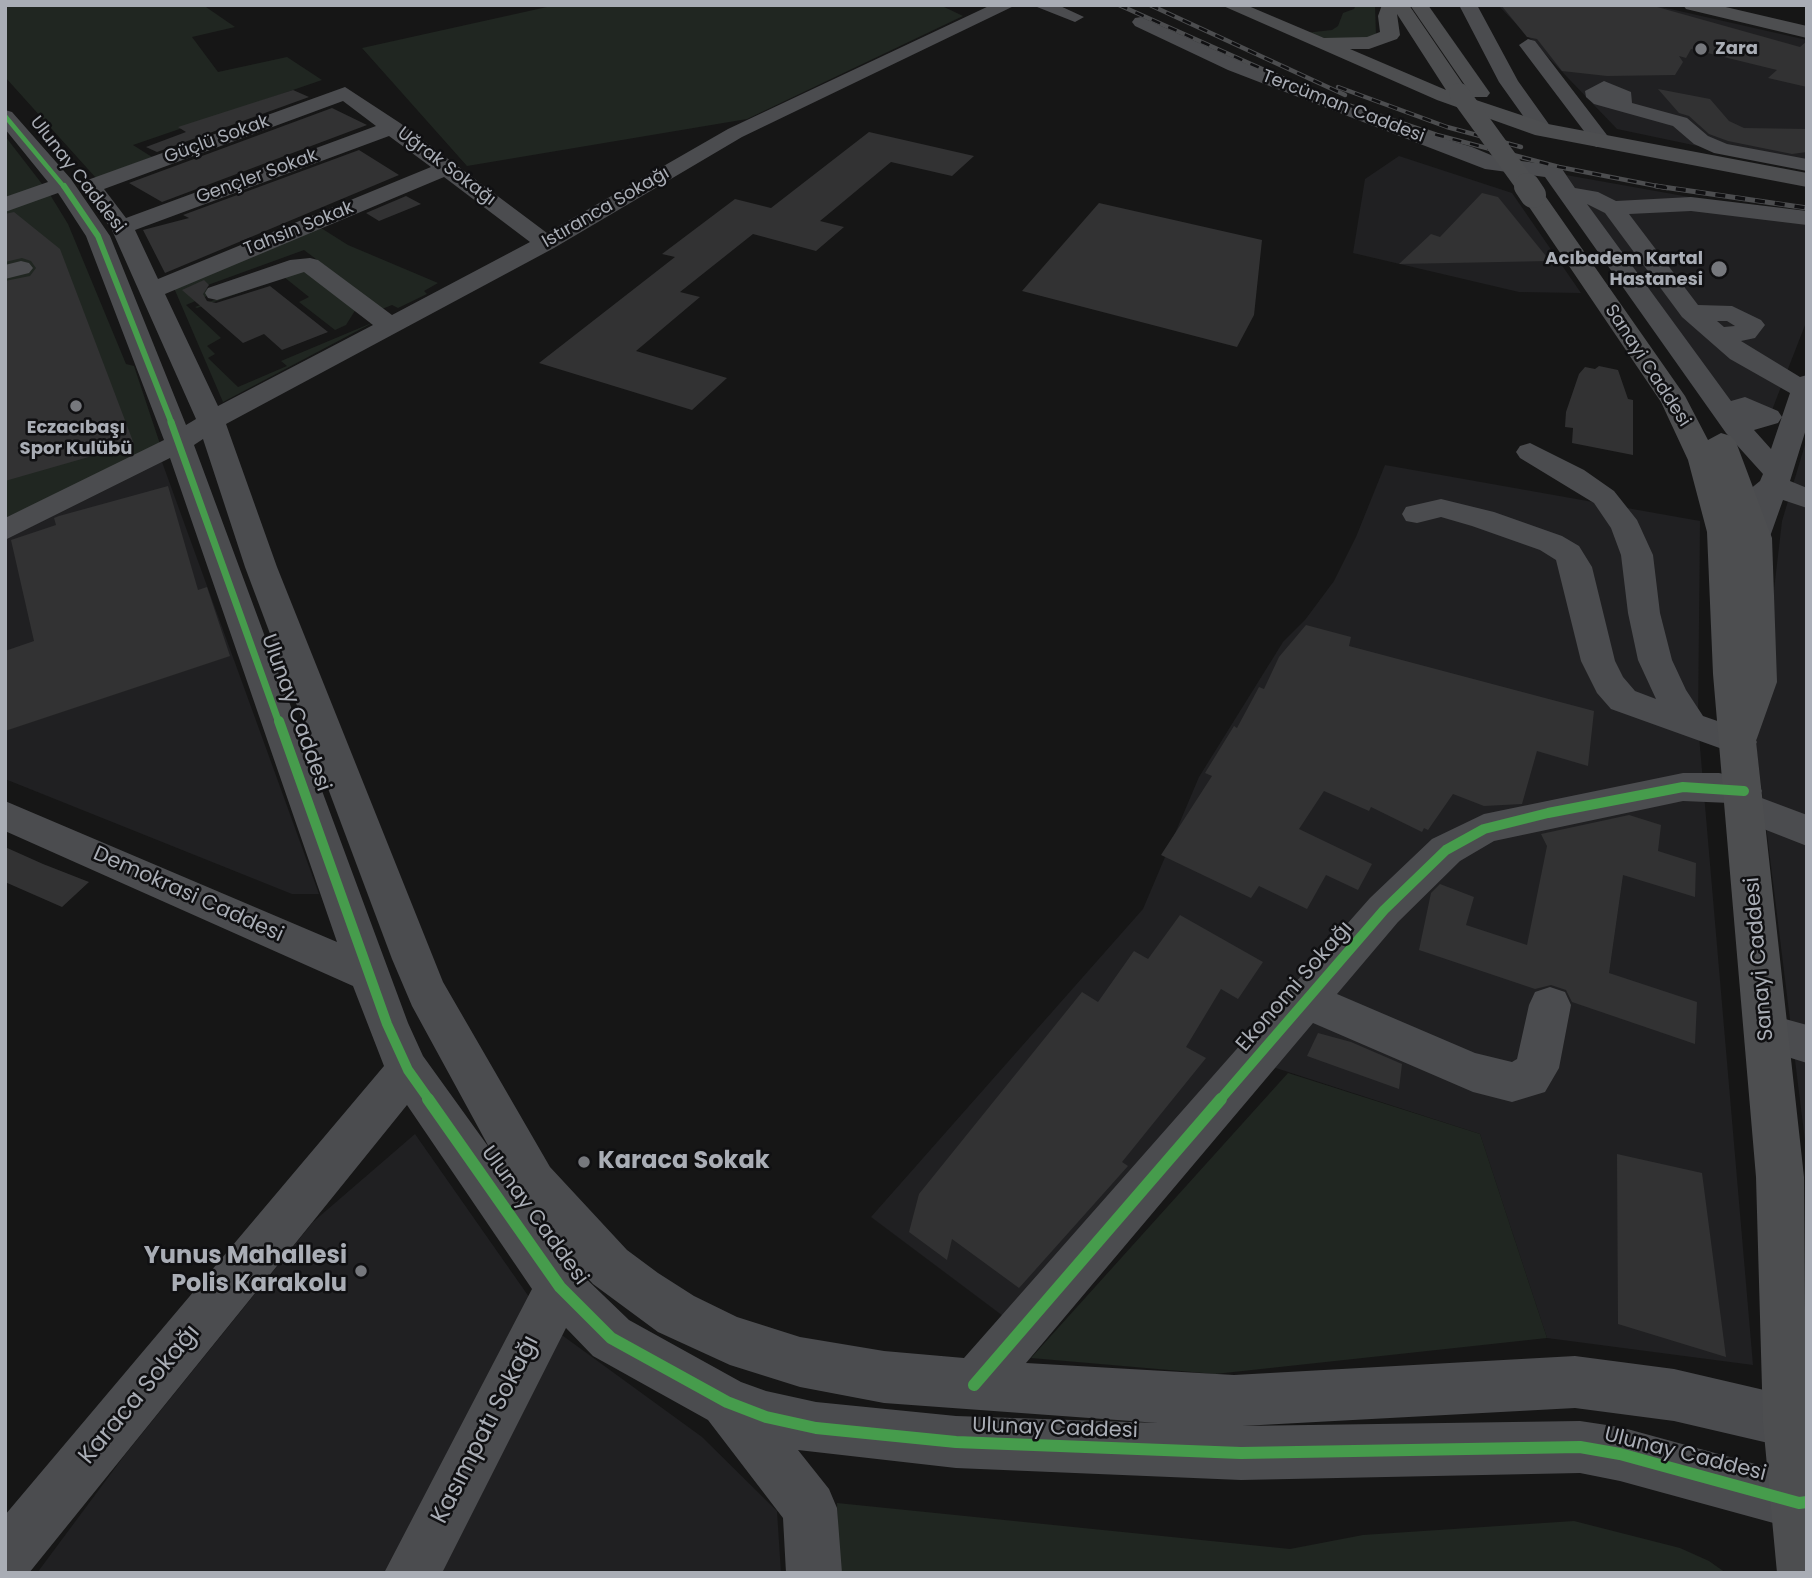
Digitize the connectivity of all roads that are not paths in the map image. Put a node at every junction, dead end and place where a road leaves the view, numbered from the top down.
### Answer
1 (1007, 5) edge
2 (1041, 5) edge
3 (1230, 5) edge
4 (1391, 5) edge
5 (1400, 5) edge
6 (1419, 5) edge
7 (1468, 5) edge
8 (1692, 5) edge
9 (1720, 5) edge
10 (1076, 17) dead end
11 (1451, 18) dead end
12 (1141, 22) dead end
13 (1807, 24) edge
14 (1807, 32) edge
15 (1314, 41) junction
16 (1528, 45) dead end
17 (5, 87) edge
18 (345, 93) joint
19 (1470, 93) junction
20 (1622, 104) dead end
21 (5, 116) edge
22 (393, 127) junction
23 (1665, 129) dead end
24 (1543, 130) junction
25 (1603, 143) junction
26 (1721, 149) junction
27 (1643, 150) junction
28 (1700, 160) junction
29 (1807, 165) edge
30 (448, 167) junction
31 (1807, 180) edge
32 (76, 186) junction
33 (1552, 188) junction
34 (5, 205) edge
35 (1614, 208) junction
36 (1807, 218) edge
37 (122, 227) junction
38 (546, 243) junction
39 (150, 290) junction
40 (217, 293) dead end
41 (1691, 312) junction
42 (390, 326) junction
43 (1717, 335) junction
44 (1805, 386) edge
45 (211, 421) junction
46 (179, 443) junction
47 (1531, 452) dead end
48 (1776, 480) junction
49 (1807, 499) edge
50 (1715, 502) junction
51 (1746, 505) junction
52 (1417, 514) dead end
53 (5, 530) edge
54 (1756, 538) junction
55 (1689, 721) junction
56 (1739, 742) junction
57 (1745, 799) junction
58 (5, 816) edge
59 (1807, 831) edge
60 (391, 967) junction
61 (1307, 1000) junction
62 (1549, 1005) dead end
63 (1767, 1033) junction
64 (1807, 1044) edge
65 (408, 1070) junction
66 (1780, 1177) junction
67 (560, 1287) junction
68 (1807, 1310) edge
69 (974, 1385) junction
70 (727, 1402) junction
71 (1798, 1424) edge
72 (1803, 1502) edge
73 (5, 1558) edge
74 (412, 1573) edge
75 (814, 1573) edge
76 (1806, 1573) edge

1 - 38 street, Istıranca Sokağı
2 - 10 street
3 - 15 main road
4 - 15 main road
5 - 19 main road, Sanayi Caddesi
6 - 19 main road
7 - 24 street
8 - 14 main road
9 - 13 main road
11 - 19 main road
12 - 33 street, Tercüman Caddesi
15 - 24 main road
16 - 25 street
17 - 32 street, Ulunay Caddesi
18 - 22 street, Uğrak Sokağı
18 - 32 street, Güçlü Sokak
19 - 33 main road, Sanayi Caddesi, bridge
20 - 26 street
21 - 32 street, Ulunay Caddesi
22 - 30 street, Uğrak Sokağı
22 - 37 street, Gençler Sokak
23 - 27 street
24 - 25 main road
25 - 27 main road
26 - 28 street
26 - 29 street
27 - 28 main road
28 - 31 main road
30 - 38 street, Uğrak Sokağı
30 - 39 street, Tahsin Sokak
32 - 34 street, Güçlü Sokak
32 - 37 street, Ulunay Caddesi
32 - 46 street, Ulunay Caddesi
33 - 35 street, Tercüman Caddesi
33 - 48 street
33 - 50 main road, Sanayi Caddesi
33 - 51 main road, Sanayi Caddesi
35 - 36 street
35 - 41 street
37 - 39 street, Ulunay Caddesi
38 - 42 street, Istıranca Sokağı
39 - 45 street, Ulunay Caddesi
40 - 42 street
41 - 43 street
41 - 43 street
42 - 45 street, Istıranca Sokağı
43 - 44 street
44 - 48 street
45 - 46 street
45 - 60 street, Ulunay Caddesi
46 - 53 street
46 - 60 street, Ulunay Caddesi
47 - 55 street
48 - 49 street
48 - 51 street
48 - 54 street
50 - 51 street
50 - 56 main road, Sanayi Caddesi
51 - 54 main road, Sanayi Caddesi
52 - 55 street
54 - 56 main road, Sanayi Caddesi
55 - 56 street
56 - 57 main road, Sanayi Caddesi
57 - 59 street, Ekonomi Sokağı
57 - 61 street, Ekonomi Sokağı
57 - 63 main road, Sanayi Caddesi
58 - 60 street, Demokrasi Caddesi
60 - 65 street, Ulunay Caddesi
60 - 69 street, Ulunay Caddesi
61 - 62 street
61 - 69 street, Ekonomi Sokağı
63 - 64 street
63 - 66 main road, Sanayi Caddesi
65 - 67 street, Ulunay Caddesi
65 - 73 street, Karaca Sokağı
66 - 68 main road, Sanayi Caddesi
66 - 71 main road, Sanayi Caddesi
67 - 70 street, Ulunay Caddesi
67 - 74 street, Kasımpatı Sokağı
69 - 71 street, Ulunay Caddesi
70 - 72 street, Ulunay Caddesi
70 - 75 street
71 - 72 main road, Ulunay Caddesi
72 - 76 main road

